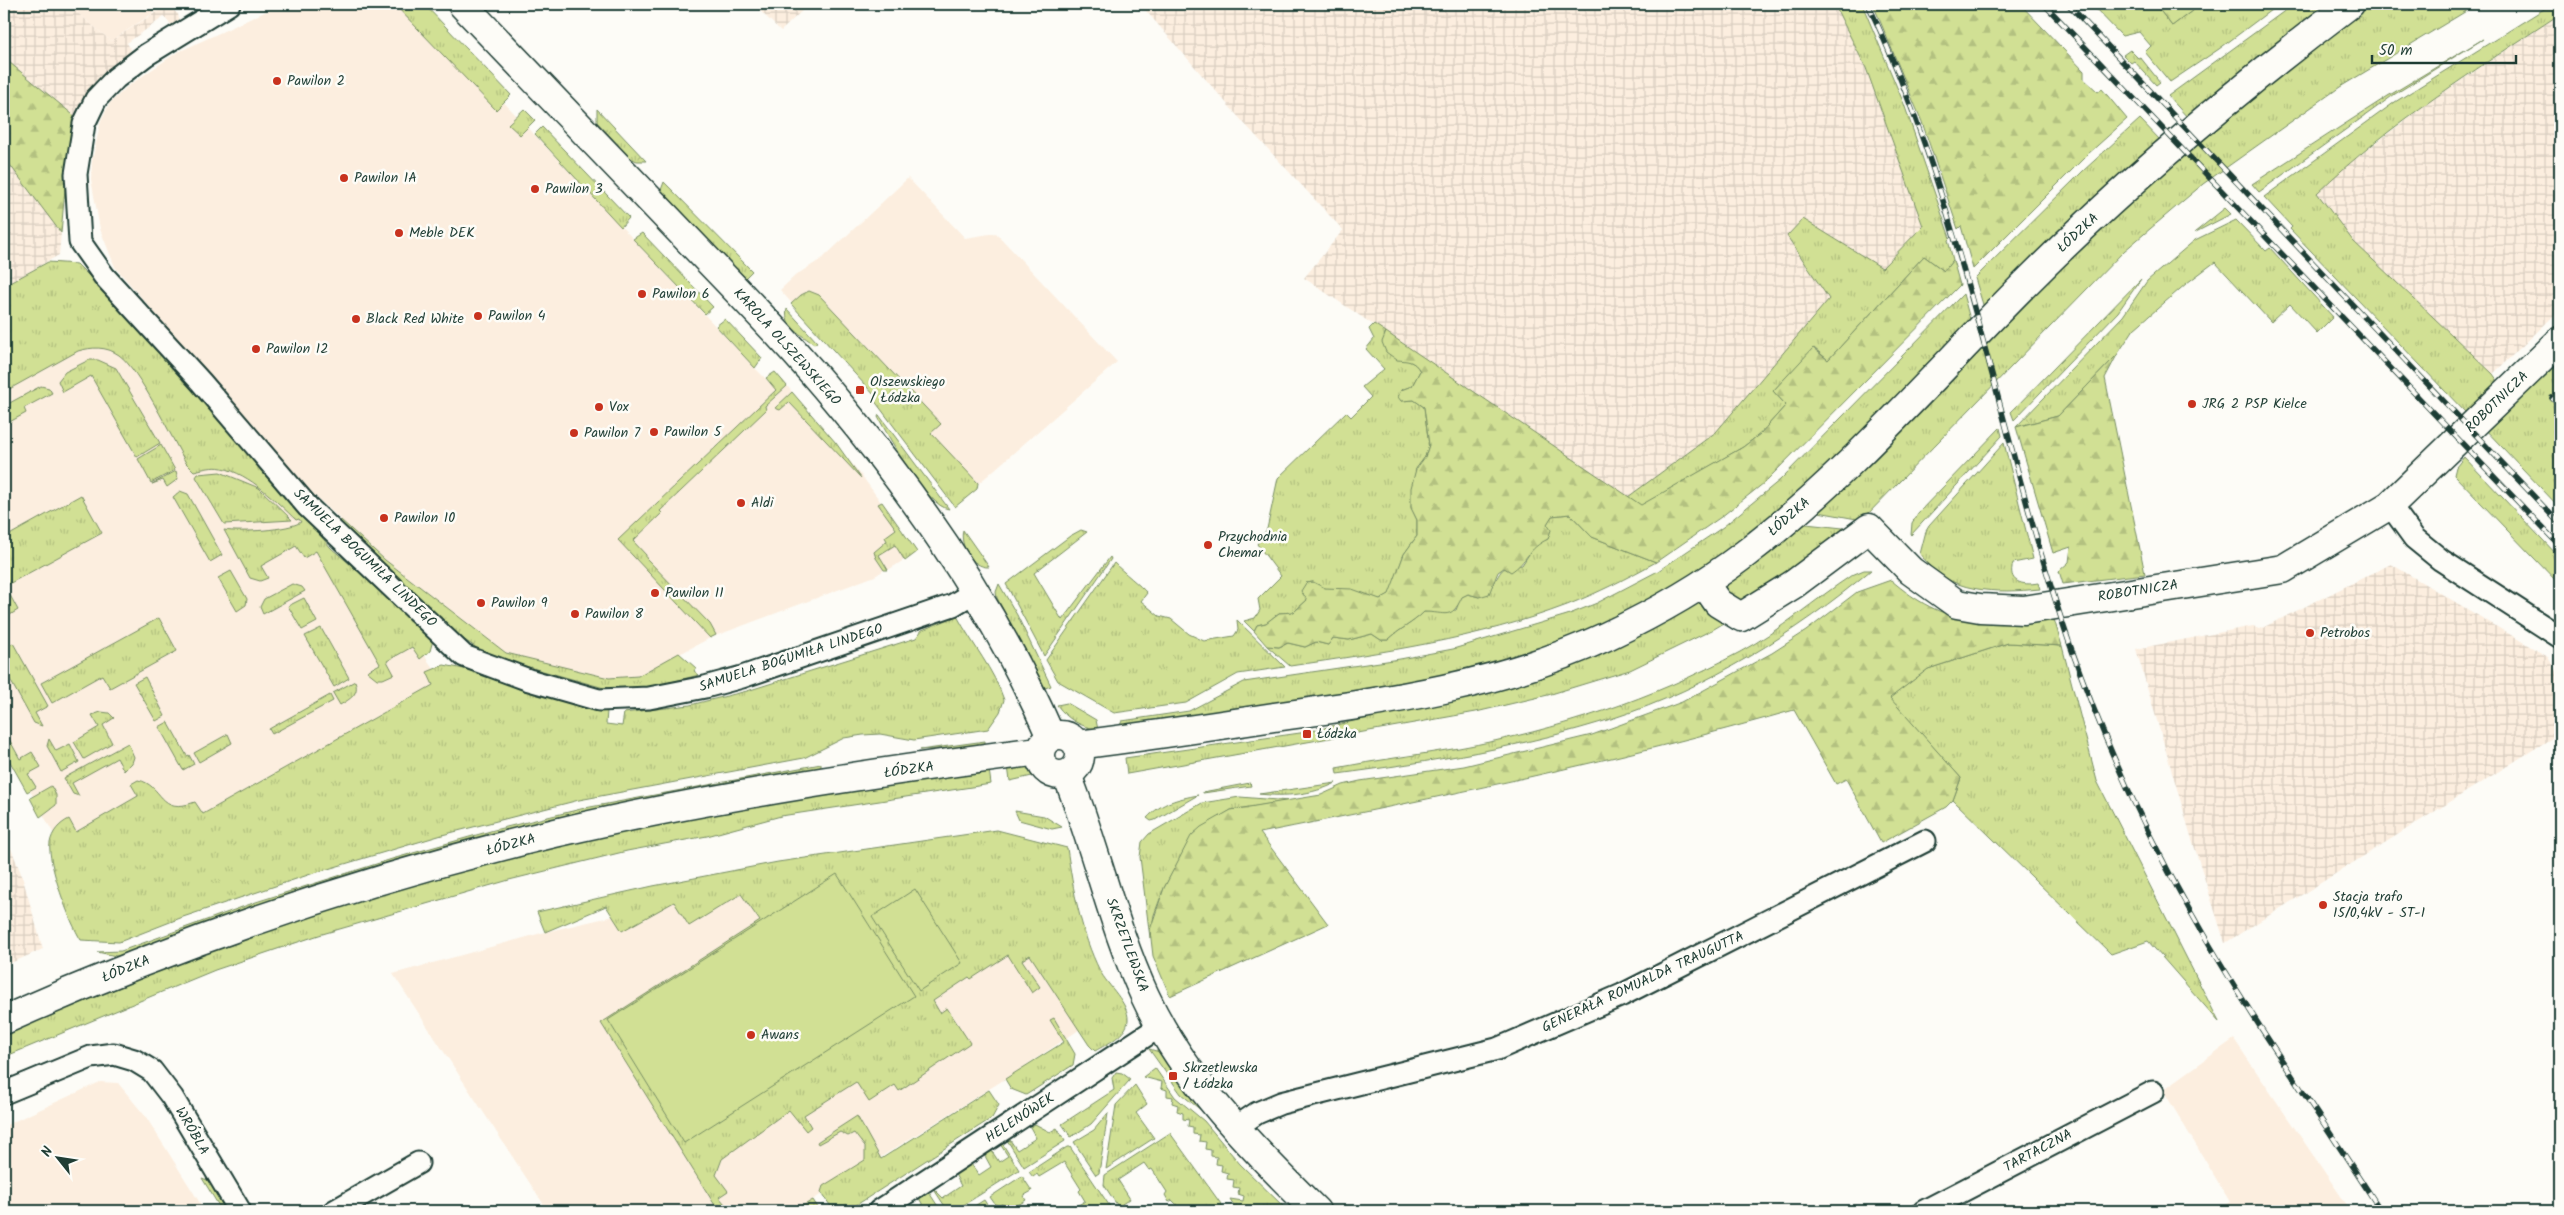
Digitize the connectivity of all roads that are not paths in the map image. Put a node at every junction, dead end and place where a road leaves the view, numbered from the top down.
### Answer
1 (229, 4) edge
2 (462, 4) edge
3 (2350, 4) edge
4 (2560, 340) edge
5 (2390, 505) junction
6 (1704, 583) junction
7 (976, 591) junction
8 (2560, 637) edge
9 (1045, 744) junction
10 (1077, 745) junction
11 (1067, 775) junction
12 (1926, 841) dead end
13 (4, 1020) edge
14 (1162, 1026) junction
15 (2153, 1092) dead end
16 (4, 1093) edge
17 (1235, 1128) junction
18 (418, 1163) dead end
19 (240, 1211) edge
20 (334, 1211) edge
21 (879, 1211) edge
22 (1316, 1211) edge
23 (1924, 1211) edge

1 - 7 street, SAMUELA BOGUMIŁA LINDEGO
2 - 7 main road, KAROLA OLSZEWSKIEGO
3 - 6 main road, ŁÓDZKA
4 - 5 main road, ROBOTNICZA
5 - 6 main road, ROBOTNICZA
5 - 8 street
6 - 10 main road, ŁÓDZKA
7 - 9 main road, KAROLA OLSZEWSKIEGO
9 - 10 main road
9 - 11 main road
9 - 13 main road, ŁÓDZKA
10 - 11 main road
11 - 14 main road, SKRZETLEWSKA
12 - 17 street, GENERAŁA ROMUALDA TRAUGUTTA
14 - 17 main road, SKRZETLEWSKA
14 - 21 street, HELENÓWEK
15 - 23 street, TARTACZNA
16 - 19 street, WRÓBLA
17 - 22 main road, SKRZETLEWSKA
18 - 20 street

